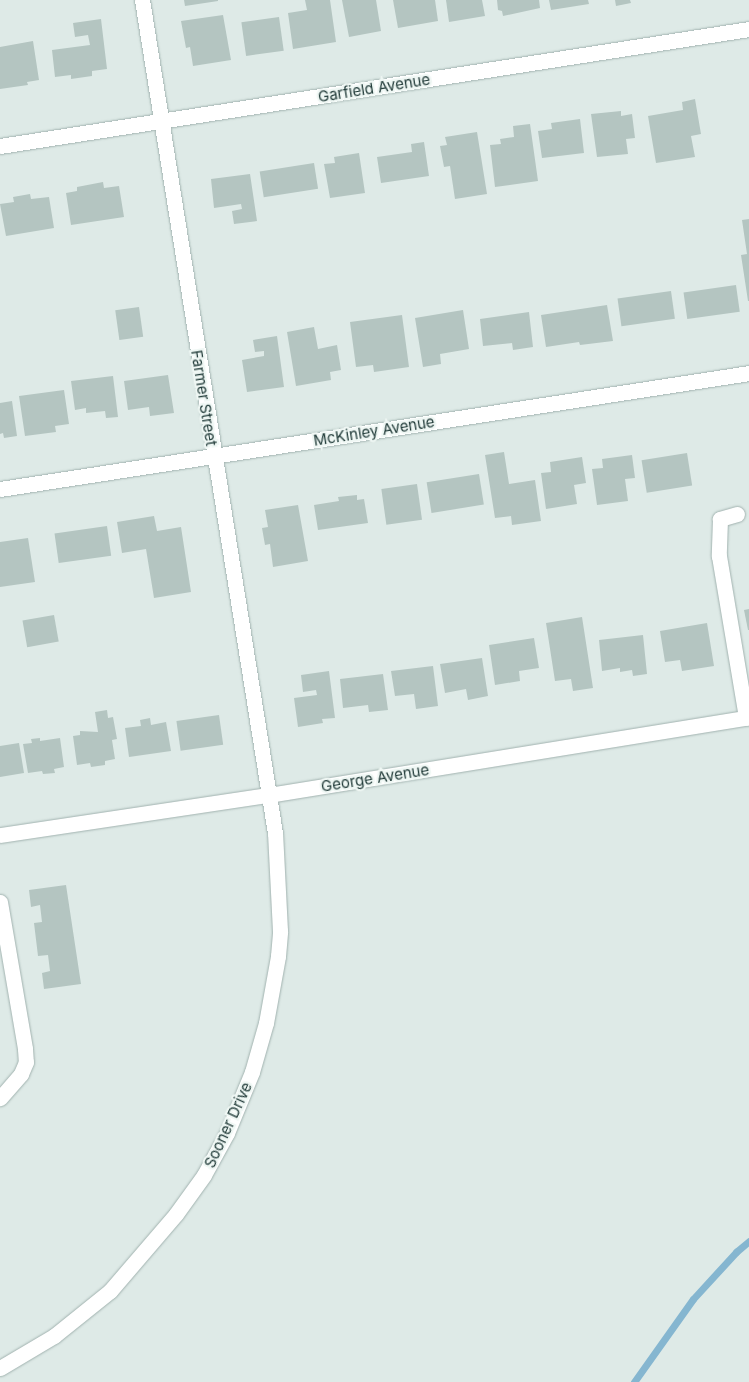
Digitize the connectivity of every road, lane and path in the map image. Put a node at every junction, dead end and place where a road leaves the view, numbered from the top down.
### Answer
1 (142, 0) edge
2 (749, 29) edge
3 (162, 121) junction
4 (0, 146) edge
5 (749, 372) edge
6 (213, 456) junction
7 (0, 489) edge
8 (737, 514) dead end
9 (748, 717) edge
10 (269, 795) junction
11 (0, 835) edge
12 (0, 902) edge
13 (0, 1098) edge
14 (0, 1368) edge

1 - 3 street, Farmer Street
2 - 3 street, Garfield Avenue
3 - 4 street, Garfield Avenue
3 - 6 street, Farmer Street
5 - 6 street, McKinley Avenue
6 - 7 street, McKinley Avenue
6 - 10 street, Farmer Street
8 - 9 street
9 - 10 street, George Avenue
10 - 11 street, George Avenue
10 - 14 street, Sooner Drive
12 - 13 street

